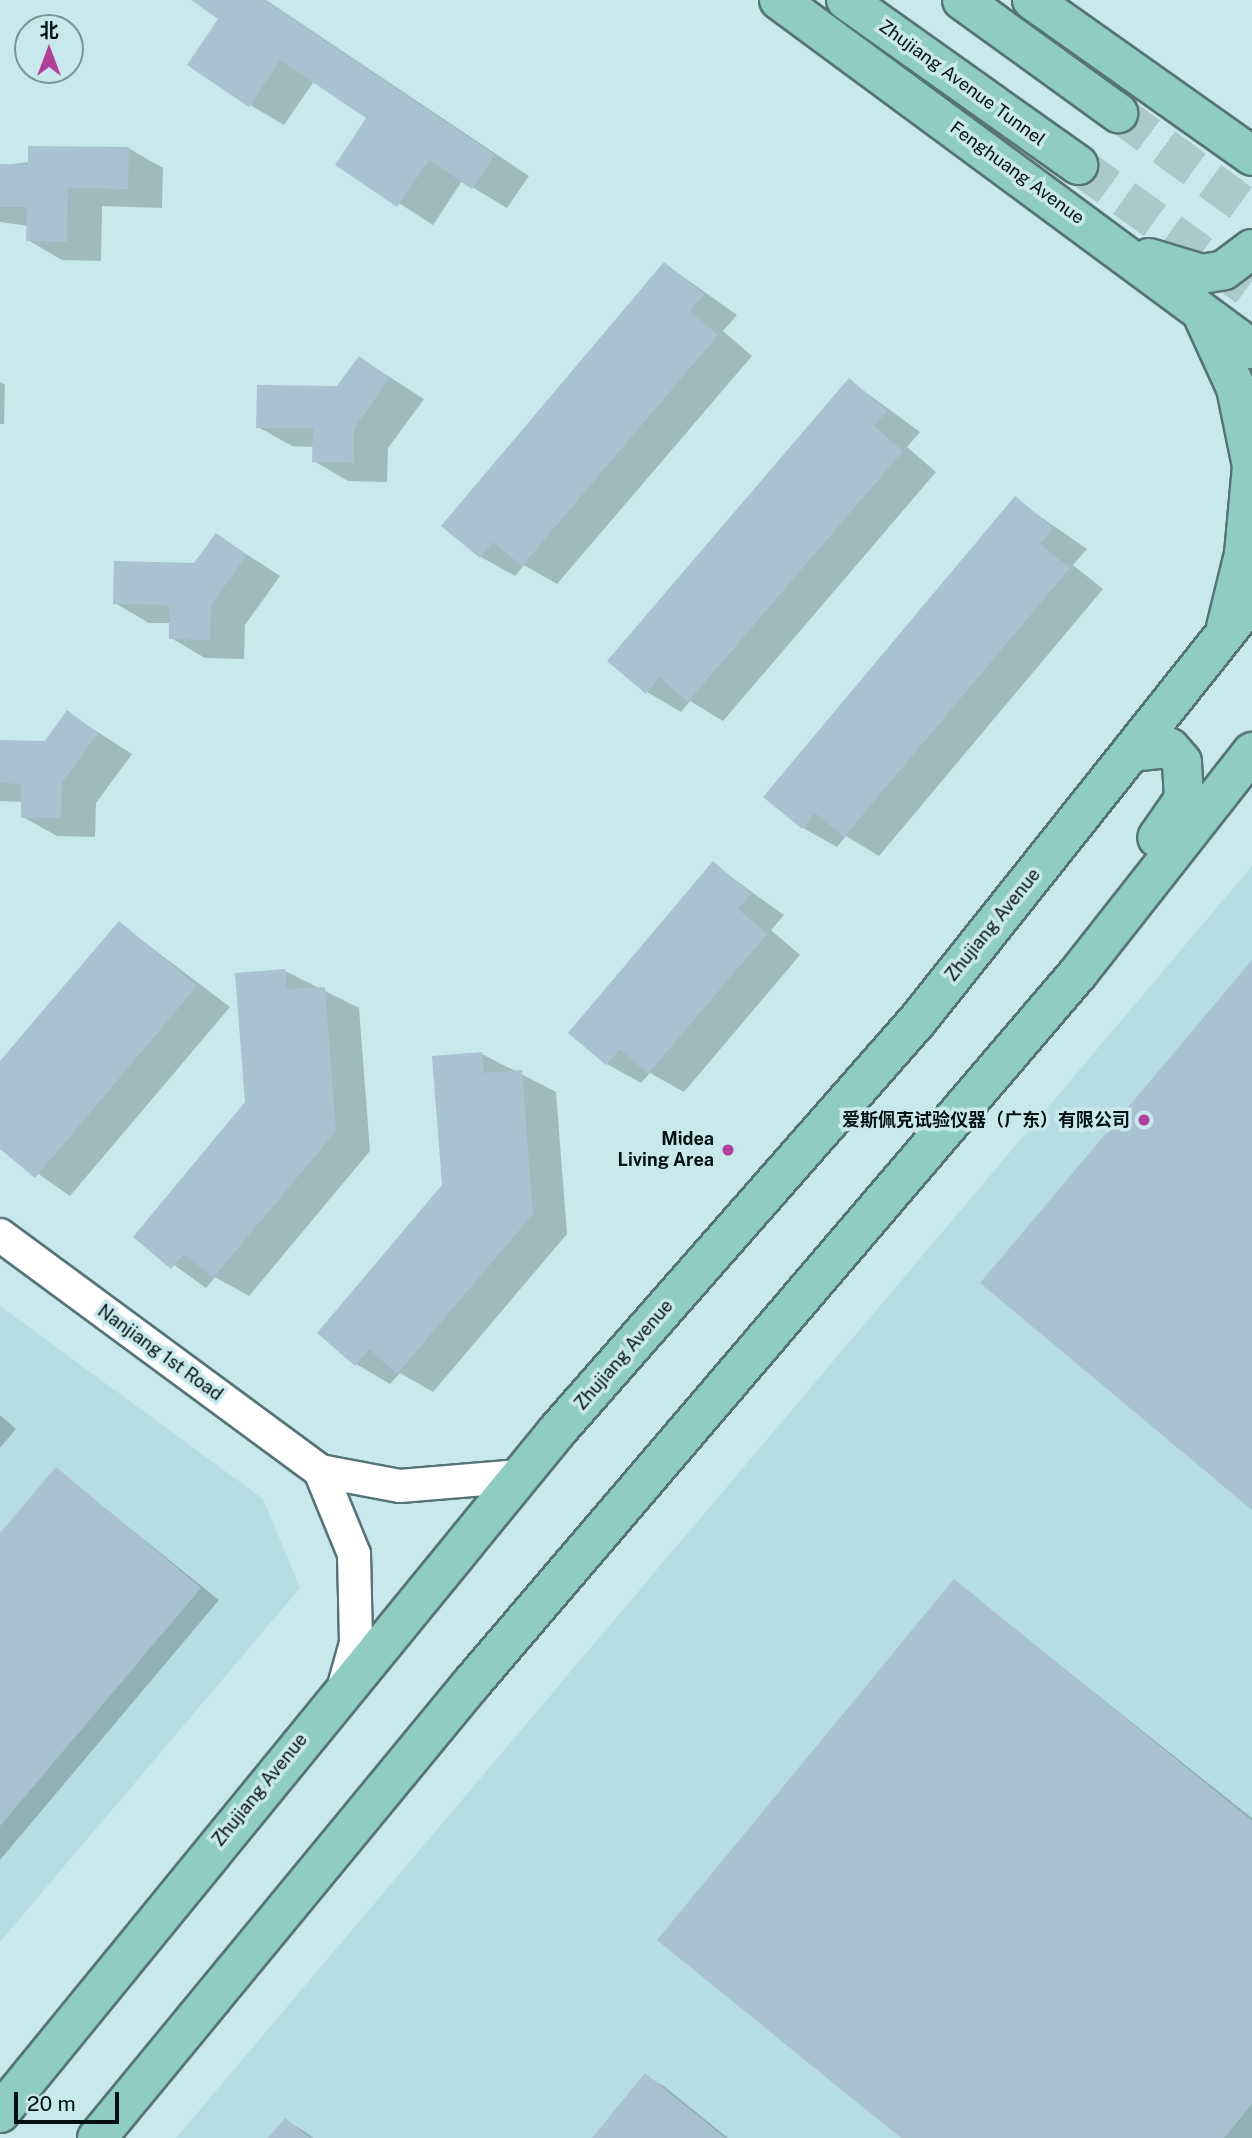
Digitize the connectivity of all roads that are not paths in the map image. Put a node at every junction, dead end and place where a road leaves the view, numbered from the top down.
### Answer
1 (779, 0) edge
2 (846, 0) edge
3 (962, 0) edge
4 (1032, 0) edge
5 (1118, 113) tunnel mouth
6 (1203, 121) junction
7 (1252, 156) edge
8 (1077, 165) tunnel mouth
9 (1252, 171) edge
10 (1118, 246) junction
11 (1252, 249) edge
12 (1252, 349) edge
13 (1252, 600) edge
14 (1224, 636) junction
15 (1130, 752) junction
16 (1252, 752) edge
17 (1101, 944) junction
18 (0, 1235) edge
19 (320, 1471) junction
20 (520, 1476) junction
21 (344, 1686) junction
22 (0, 2113) edge
23 (97, 2138) edge

1 - 10 main road, Fenghuang Avenue
2 - 8 main road, Zhujiang Avenue Tunnel
3 - 5 main road
4 - 6 main road
6 - 7 main road
6 - 9 main road
10 - 11 main road
10 - 12 main road, Fenghuang Avenue
10 - 14 main road
13 - 14 main road, Zhujiang Avenue
14 - 15 main road, Zhujiang Avenue
15 - 17 main road
15 - 20 main road, Zhujiang Avenue
16 - 17 main road
17 - 23 main road
18 - 19 street, Nanjiang 1st Road
19 - 20 street
19 - 21 street
20 - 21 main road, Zhujiang Avenue
21 - 22 main road, Zhujiang Avenue

